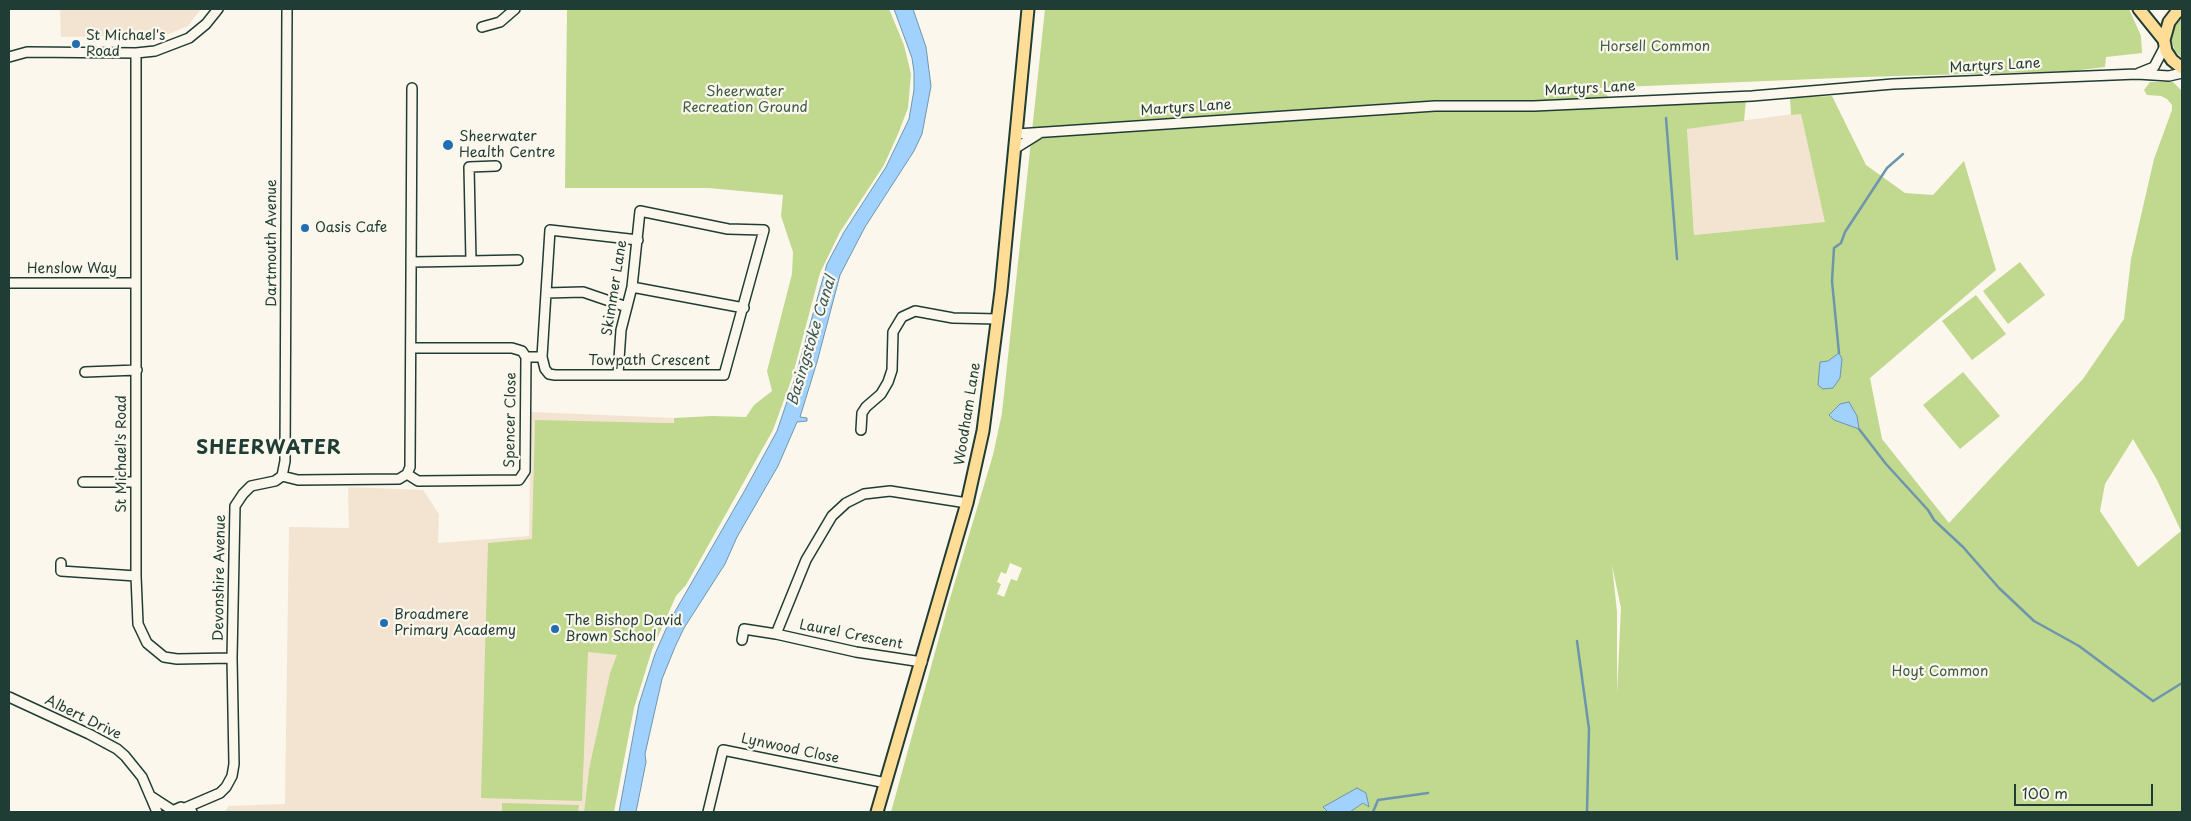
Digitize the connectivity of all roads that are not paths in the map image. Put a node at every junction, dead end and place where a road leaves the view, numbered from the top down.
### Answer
1 (218, 9) edge
2 (287, 9) edge
3 (515, 9) edge
4 (1028, 9) edge
5 (2139, 9) edge
6 (2165, 9) edge
7 (2179, 11) edge
8 (482, 27) dead end
9 (2165, 43) junction
10 (136, 53) junction
11 (9, 57) edge
12 (2182, 68) edge
13 (2182, 73) edge
14 (2137, 74) junction
15 (412, 88) dead end
16 (1045, 131) junction
17 (1018, 134) junction
18 (1016, 148) junction
19 (496, 166) dead end
20 (764, 230) joint
21 (638, 240) junction
22 (518, 260) dead end
23 (471, 261) junction
24 (411, 262) junction
25 (9, 283) edge
26 (135, 284) junction
27 (632, 287) junction
28 (546, 293) junction
29 (627, 307) junction
30 (744, 308) junction
31 (998, 319) junction
32 (412, 348) junction
33 (526, 357) junction
34 (542, 357) junction
35 (136, 370) junction
36 (85, 372) dead end
37 (618, 374) junction
38 (861, 430) dead end
39 (407, 474) junction
40 (282, 476) junction
41 (83, 482) dead end
42 (136, 482) junction
43 (967, 503) junction
44 (61, 563) dead end
45 (136, 576) junction
46 (776, 634) junction
47 (742, 640) dead end
48 (232, 658) junction
49 (922, 662) junction
50 (9, 698) edge
51 (886, 783) junction
52 (152, 797) junction
53 (209, 799) junction
54 (188, 810) edge
55 (171, 811) edge
56 (157, 812) edge
57 (197, 812) edge
58 (708, 812) edge
59 (877, 812) edge

1 - 10 street
2 - 40 street, Dartmouth Avenue
3 - 8 street
4 - 17 main road, Woodham Lane
5 - 9 main road
6 - 7 main road
7 - 9 main road
9 - 12 main road
9 - 14 street
10 - 11 street
10 - 26 street, St Michael's Road
13 - 14 street, Martyrs Lane
14 - 16 street, Martyrs Lane
15 - 24 street
16 - 17 street, Martyrs Lane
16 - 18 street, Martyrs Lane
17 - 18 main road, Woodham Lane
18 - 31 main road, Woodham Lane
19 - 23 street
20 - 21 street, Skimmer Lane
20 - 30 street, Towpath Crescent
21 - 27 street, Skimmer Lane
21 - 28 street
22 - 23 street
23 - 24 street
24 - 32 street
25 - 26 street, Henslow Way
26 - 35 street, St Michael's Road
27 - 29 street, Skimmer Lane
27 - 30 street
28 - 29 street
28 - 34 street
29 - 37 street, Skimmer Lane
30 - 37 street, Towpath Crescent
31 - 38 street
31 - 43 main road, Woodham Lane
32 - 33 street, Spencer Close
32 - 39 street
33 - 34 street
33 - 39 street, Spencer Close
34 - 37 street, Towpath Crescent
35 - 36 street
35 - 42 street, St Michael's Road
39 - 40 street, Devonshire Avenue
40 - 48 street, Devonshire Avenue
41 - 42 street
42 - 45 street, St Michael's Road
43 - 46 street, Laurel Crescent
43 - 49 main road, Woodham Lane
44 - 45 street
45 - 48 street, St Michael's Road
46 - 47 street, Laurel Crescent
46 - 49 street, Laurel Crescent
48 - 53 street, Devonshire Avenue
49 - 51 main road, Woodham Lane
50 - 52 street, Albert Drive
51 - 58 street, Lynwood Close
51 - 59 main road, Woodham Lane
52 - 55 street, Albert Drive
52 - 56 street, Albert Drive
53 - 54 street, Devonshire Avenue
53 - 57 street, Devonshire Avenue
54 - 55 street, Devonshire Avenue

